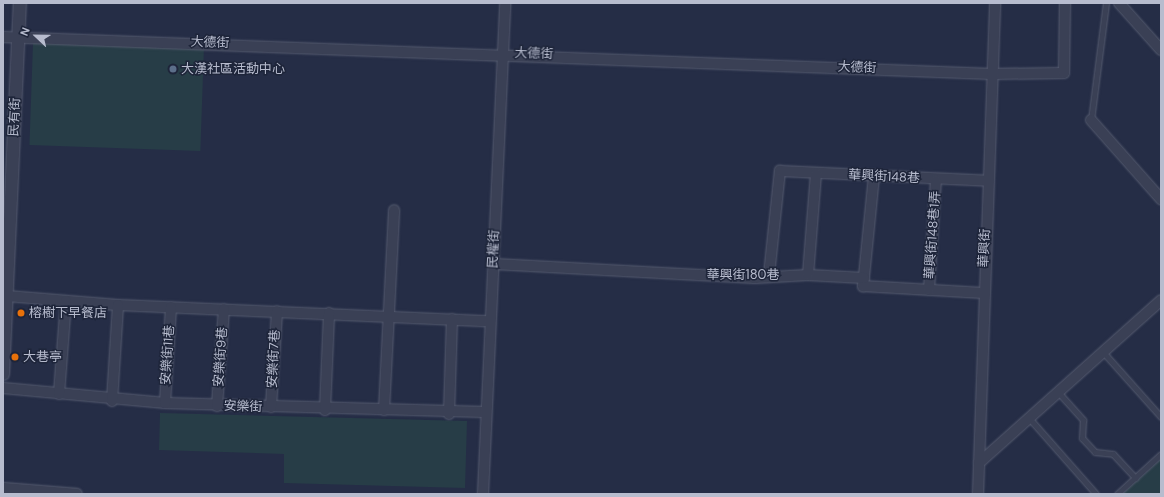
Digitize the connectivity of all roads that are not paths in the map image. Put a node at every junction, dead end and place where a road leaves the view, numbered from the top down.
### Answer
1 (20, 3) edge
2 (505, 3) edge
3 (995, 3) edge
4 (1065, 3) edge
5 (1106, 3) edge
6 (1119, 3) edge
7 (3, 37) edge
8 (19, 37) junction
9 (1161, 50) edge
10 (504, 53) junction
11 (992, 74) junction
12 (1091, 120) joint
13 (816, 173) junction
14 (874, 176) junction
15 (936, 180) junction
16 (989, 181) junction
17 (1161, 199) edge
18 (394, 210) dead end
19 (494, 264) junction
20 (769, 275) junction
21 (808, 275) junction
22 (864, 278) junction
23 (929, 290) junction
24 (983, 293) junction
25 (7, 296) junction
26 (1161, 300) edge
27 (66, 302) junction
28 (118, 305) junction
29 (171, 307) junction
30 (224, 309) junction
31 (277, 311) junction
32 (329, 313) junction
33 (387, 316) junction
34 (452, 318) junction
35 (488, 321) junction
36 (1103, 352) junction
37 (3, 374) edge
38 (3, 388) edge
39 (1058, 392) junction
40 (59, 394) junction
41 (112, 400) junction
42 (165, 403) junction
43 (217, 406) junction
44 (271, 407) junction
45 (325, 410) junction
46 (384, 410) junction
47 (485, 412) junction
48 (449, 414) junction
49 (1161, 417) edge
50 (1029, 418) junction
51 (1161, 454) edge
52 (979, 463) junction
53 (1135, 478) junction
54 (3, 488) edge
55 (77, 494) edge
56 (483, 494) edge
57 (978, 494) edge
58 (1096, 494) edge
59 (1117, 494) edge

1 - 8 street, 民有街
2 - 10 street, 民權街
3 - 11 street, 華興街
4 - 11 street, 大德街
5 - 12 lane
6 - 9 street
7 - 8 street, 大德街
8 - 10 street, 大德街
8 - 25 street, 民有街
10 - 11 street, 大德街
10 - 19 street, 民權街
11 - 16 street, 華興街
12 - 17 street
13 - 14 street, 華興街148巷
13 - 20 street, 華興街148巷
13 - 21 street
14 - 15 street, 華興街148巷
14 - 22 street
15 - 16 street, 華興街148巷
15 - 23 street, 華興街148巷1弄
16 - 24 street, 華興街
18 - 33 street
19 - 20 street, 華興街180巷
19 - 35 street, 民權街
20 - 21 street, 華興街180巷
21 - 22 street, 華興街180巷
22 - 23 street
23 - 24 street
24 - 52 street, 華興街
25 - 27 street
25 - 37 street, 民有街
26 - 36 street
27 - 28 street
27 - 40 street
28 - 29 street
28 - 41 street
29 - 30 street
29 - 42 street, 安樂街11巷
30 - 31 street
30 - 43 street, 安樂街9巷
31 - 32 street
31 - 44 street, 安樂街7巷
32 - 33 street
32 - 45 street
33 - 34 street
33 - 46 street
34 - 35 street
34 - 48 street
35 - 47 street, 民權街
36 - 39 street
36 - 49 lane
38 - 40 street, 安樂街
39 - 50 street
39 - 53 lane
40 - 41 street, 安樂街
41 - 42 street, 安樂街
42 - 43 street, 安樂街
43 - 44 street, 安樂街
44 - 45 street, 安樂街
45 - 46 street, 安樂街
46 - 48 street, 安樂街
47 - 48 street, 安樂街
47 - 56 street, 民權街
50 - 52 street
50 - 58 lane
51 - 53 lane
52 - 57 street, 華興街
53 - 59 lane
54 - 55 street

